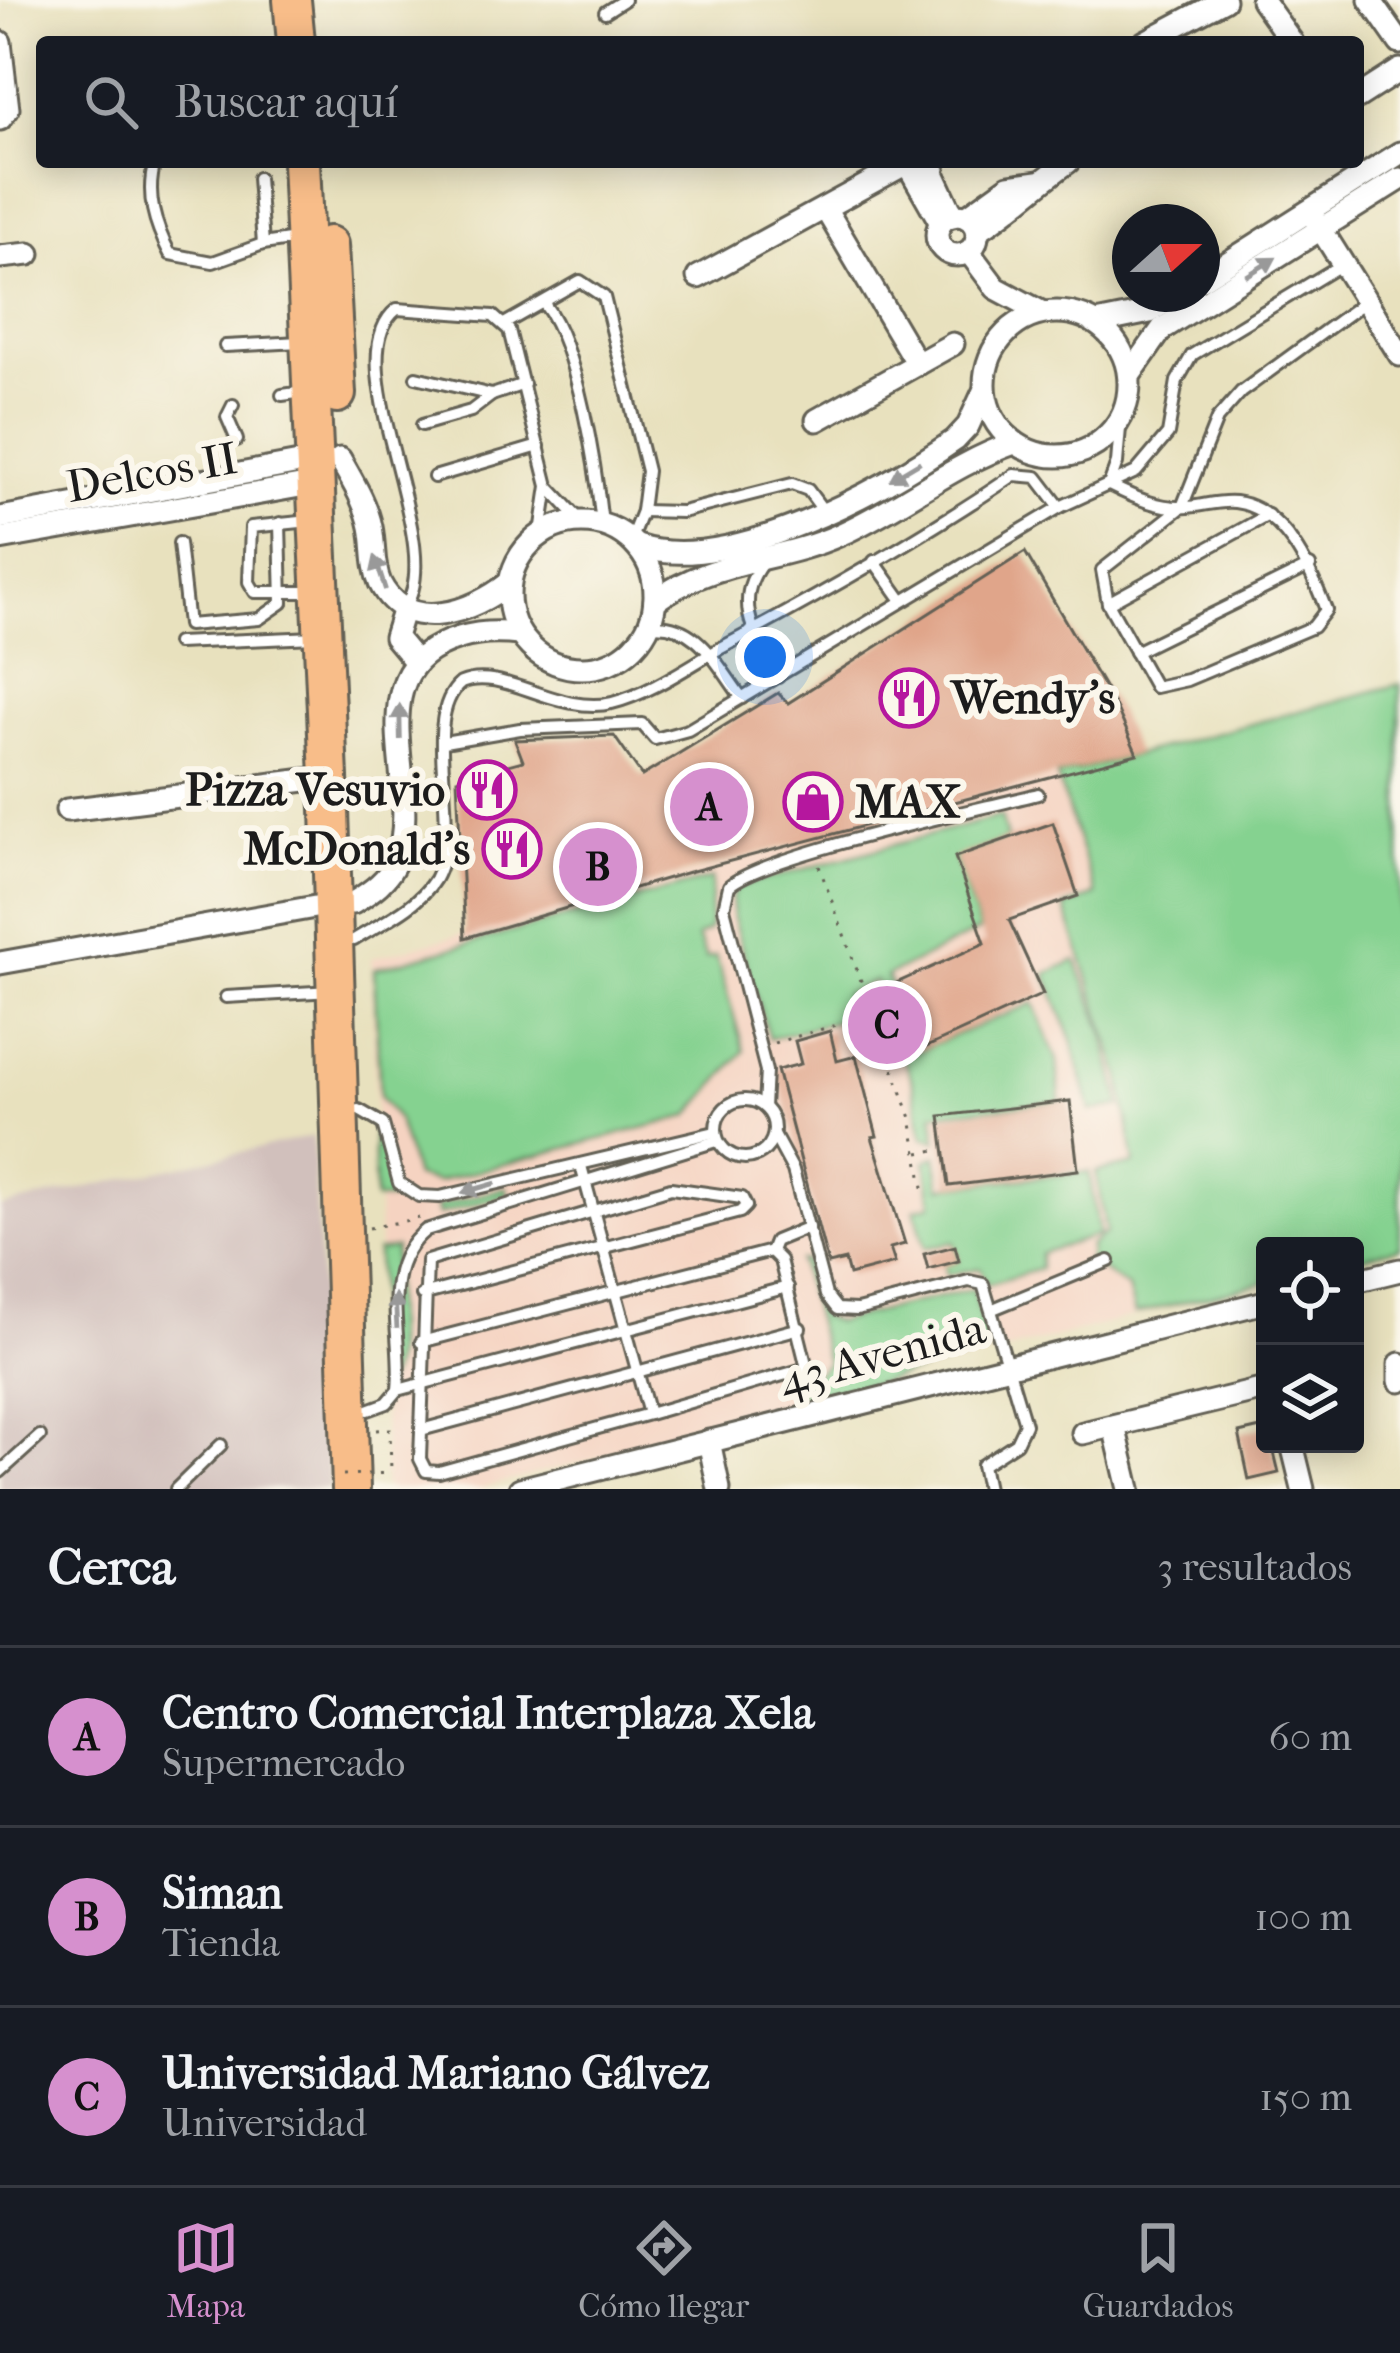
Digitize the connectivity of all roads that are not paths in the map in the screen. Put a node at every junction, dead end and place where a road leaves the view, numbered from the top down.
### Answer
1 (292, 0) edge
2 (313, 0) edge
3 (624, 0) edge
4 (1224, 0) edge
5 (1262, 0) edge
6 (1370, 0) edge
7 (605, 12) dead end
8 (295, 36) edge
9 (316, 36) edge
10 (1156, 36) edge
11 (1288, 36) edge
12 (0, 42) edge
13 (1400, 43) edge
14 (1400, 70) edge
15 (1364, 93) edge
16 (0, 119) edge
17 (1400, 153) edge
18 (154, 168) edge
19 (301, 168) edge
20 (324, 168) edge
21 (919, 168) edge
22 (1059, 168) edge
23 (258, 178) dead end
24 (1400, 179) edge
25 (825, 208) junction
26 (1315, 220) junction
27 (961, 228) junction
28 (305, 240) junction
29 (263, 244) junction
30 (29, 254) dead end
31 (0, 257) edge
32 (1345, 262) junction
33 (1220, 270) edge
34 (698, 277) dead end
35 (996, 288) junction
36 (1367, 300) junction
37 (545, 305) junction
38 (1041, 312) junction
39 (1150, 312) edge
40 (1096, 322) junction
41 (504, 324) junction
42 (999, 338) junction
43 (309, 341) junction
44 (953, 344) dead end
45 (225, 346) dead end
46 (1400, 355) edge
47 (916, 364) junction
48 (1129, 376) junction
49 (416, 377) dead end
50 (524, 384) junction
51 (984, 391) junction
52 (492, 395) junction
53 (233, 405) dead end
54 (1121, 416) junction
55 (818, 420) dead end
56 (422, 425) dead end
57 (237, 440) dead end
58 (1014, 443) junction
59 (539, 446) junction
60 (318, 455) junction
61 (434, 477) dead end
62 (1109, 485) junction
63 (548, 486) junction
64 (1060, 506) junction
65 (1182, 508) junction
66 (642, 512) junction
67 (1268, 515) junction
68 (827, 516) junction
69 (0, 518) edge
70 (319, 520) junction
71 (280, 523) junction
72 (592, 523) junction
73 (541, 533) junction
74 (0, 539) edge
75 (179, 543) dead end
76 (633, 543) junction
77 (769, 556) junction
78 (874, 561) junction
79 (1310, 566) junction
80 (509, 583) junction
81 (284, 592) junction
82 (322, 592) junction
83 (901, 599) junction
84 (655, 601) junction
85 (1108, 603) junction
86 (404, 608) junction
87 (648, 626) junction
88 (753, 632) junction
89 (520, 634) junction
90 (324, 636) junction
91 (177, 643) dead end
92 (1135, 652) junction
93 (710, 655) junction
94 (415, 661) junction
95 (778, 677) junction
96 (742, 698) junction
97 (445, 742) junction
98 (329, 777) junction
99 (1038, 794) dead end
100 (67, 810) dead end
101 (343, 904) junction
102 (354, 940) junction
103 (0, 963) edge
104 (335, 991) junction
105 (226, 997) dead end
106 (764, 1107) junction
107 (359, 1110) junction
108 (774, 1135) junction
109 (716, 1136) junction
110 (582, 1172) junction
111 (593, 1211) junction
112 (809, 1227) junction
113 (604, 1250) junction
114 (771, 1251) junction
115 (1109, 1261) dead end
116 (1400, 1270) edge
117 (1364, 1279) edge
118 (788, 1287) junction
119 (615, 1291) junction
120 (422, 1294) junction
121 (1256, 1304) edge
122 (993, 1309) junction
123 (800, 1328) junction
124 (626, 1330) junction
125 (421, 1342) junction
126 (1007, 1363) junction
127 (1400, 1364) edge
128 (637, 1372) junction
129 (1400, 1381) edge
130 (421, 1388) junction
131 (1256, 1391) edge
132 (378, 1410) junction
133 (649, 1414) junction
134 (1114, 1426) junction
135 (421, 1430) junction
136 (1083, 1433) dead end
137 (40, 1436) dead end
138 (710, 1441) junction
139 (221, 1445) dead end
140 (1294, 1453) edge
141 (0, 1472) edge
142 (364, 1481) edge
143 (176, 1489) edge
144 (520, 1489) edge
145 (719, 1489) edge
146 (987, 1489) edge
147 (1129, 1489) edge
148 (1303, 1489) edge

1 - 8 highway
2 - 9 highway
3 - 7 lane
4 - 10 street
5 - 11 street
6 - 13 street
12 - 16 street
14 - 15 street
17 - 26 street
18 - 29 lane
19 - 28 highway
20 - 60 highway
21 - 25 street
21 - 27 street
22 - 27 street
23 - 29 lane
24 - 26 street
25 - 34 street
25 - 47 street
26 - 32 street
26 - 33 street
48 -> 26 street
27 - 35 street
28 - 29 lane
28 - 43 highway
30 - 31 street
32 - 36 street
32 - 62 lane
35 - 38 street
35 - 42 street
36 - 46 street
36 - 65 lane
37 - 41 lane
37 - 66 lane
37 - 72 lane
38 - 40 street
38 - 42 street
39 - 40 street
40 - 48 street
41 - 50 lane
41 - 86 lane
42 - 51 street
43 - 45 lane
43 - 60 highway
44 - 47 street
47 - 55 street
48 - 54 street
49 - 52 lane
50 - 52 lane
50 - 59 lane
51 - 58 street
51 -> 68 street
52 - 56 lane
53 - 57 lane
54 - 58 street
54 - 62 lane
58 - 77 street
59 - 61 lane
59 - 63 lane
60 - 69 street, Delcos II
60 - 70 highway
60 - 74 street, Delcos II
86 -> 60 street
60 - 101 highway
62 - 64 lane
62 - 65 lane
63 - 72 lane
63 - 73 lane
64 - 78 lane
64 - 83 lane
65 - 67 lane
65 - 85 lane
66 - 68 lane
66 - 76 lane
67 - 79 lane
67 - 85 lane
68 - 76 street
70 - 71 lane
70 - 82 highway
71 - 81 lane
71 - 81 lane
72 - 73 street
72 - 76 street
73 - 80 street
75 - 81 lane
76 - 84 street
77 - 84 street
77 - 88 lane
78 - 83 lane
78 - 88 lane
79 - 92 lane
79 - 92 lane
80 - 86 street
80 - 89 street
81 - 82 lane
82 - 90 highway
83 - 95 lane
84 - 87 street
85 - 92 lane
86 - 94 street
87 - 89 street
87 - 93 lane
88 - 93 lane
88 - 95 lane
89 - 94 street
90 - 91 lane
90 - 98 highway
93 - 96 lane
93 - 97 lane
101 -> 94 street
95 - 96 lane
96 - 97 lane
97 - 102 lane
98 - 100 street
98 - 101 highway
99 - 106 lane
101 - 102 highway
101 - 103 street
101 - 104 highway
102 - 107 highway
104 - 105 lane
104 - 142 highway
106 - 108 lane
106 - 109 lane
110 -> 107 lane
107 - 132 highway
108 - 109 lane
108 - 112 lane
109 - 110 lane
110 - 111 lane
132 -> 110 lane
111 - 113 lane
111 - 113 lane
111 - 120 lane
112 - 114 lane
112 - 122 lane
113 - 119 lane
113 - 120 lane
114 - 118 lane
114 - 119 lane
115 - 122 lane
116 - 117 street
118 - 123 lane
118 - 124 lane
119 - 124 lane
119 - 125 lane
120 - 125 lane
121 - 126 street, 43 Avenida
122 - 126 lane
123 - 128 lane
123 - 133 lane
124 - 128 lane
124 - 130 lane
125 - 130 lane
126 - 138 street, 43 Avenida
126 - 146 lane
127 - 129 street
128 - 133 lane
128 - 135 lane
130 - 132 lane
130 - 135 lane
131 - 134 street
132 - 142 highway
133 - 135 lane
134 - 136 street
134 - 147 street
137 - 141 lane
138 - 144 street, 43 Avenida
138 - 145 street
139 - 143 lane
140 - 148 street

